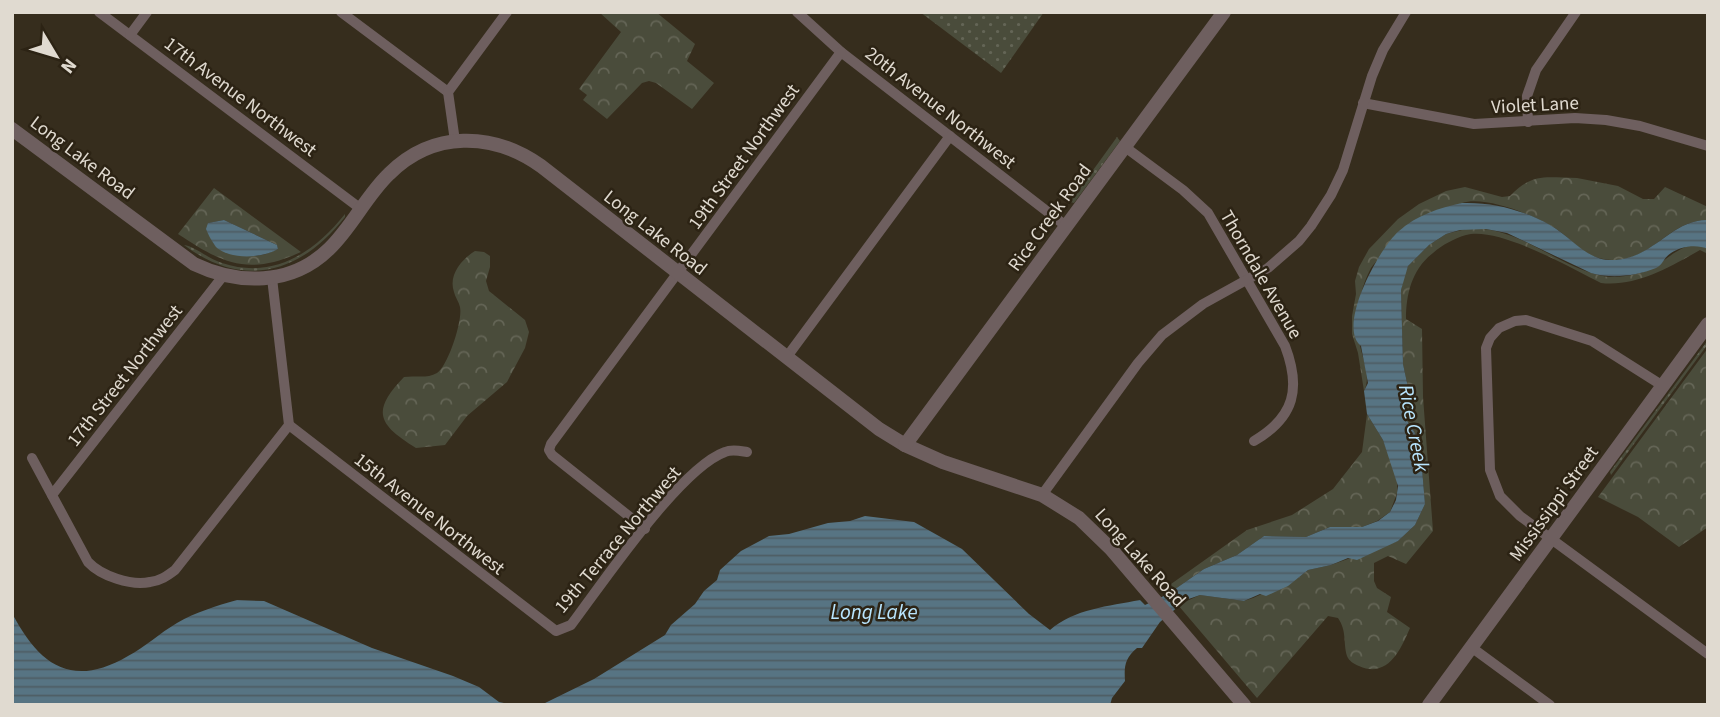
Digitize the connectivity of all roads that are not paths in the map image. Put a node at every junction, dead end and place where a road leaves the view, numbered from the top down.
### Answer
1 (99, 12) edge
2 (147, 12) edge
3 (341, 12) edge
4 (507, 12) edge
5 (797, 12) edge
6 (1224, 12) edge
7 (1406, 12) edge
8 (1576, 12) edge
9 (130, 36) junction
10 (841, 52) junction
11 (448, 92) junction
12 (1363, 103) junction
13 (1528, 122) junction
14 (12, 129) edge
15 (950, 135) junction
16 (455, 141) junction
17 (1708, 146) edge
18 (1125, 147) junction
19 (361, 209) junction
20 (1066, 226) junction
21 (678, 273) junction
22 (223, 276) junction
23 (272, 278) junction
24 (1247, 279) junction
25 (1708, 324) edge
26 (786, 358) junction
27 (1663, 386) junction
28 (289, 425) junction
29 (1254, 441) dead end
30 (905, 445) junction
31 (747, 452) dead end
32 (32, 458) dead end
33 (52, 495) junction
34 (1041, 495) junction
35 (645, 529) junction
36 (1551, 538) junction
37 (550, 629) joint
38 (1471, 647) junction
39 (1708, 654) edge
40 (1244, 705) edge
41 (1429, 705) edge
42 (1550, 705) edge

1 - 9 street, 17th Avenue Northwest
2 - 9 street
3 - 11 street
4 - 11 street
5 - 10 street, 20th Avenue Northwest
6 - 18 street, Rice Creek Road
7 - 12 street
8 - 13 street
9 - 19 street, 17th Avenue Northwest
10 - 15 street, 20th Avenue Northwest
10 - 21 street, 19th Street Northwest
11 - 16 street
12 - 13 street, Violet Lane
12 - 24 street
13 - 17 street, Violet Lane
14 - 22 street, Long Lake Road
15 - 20 street, 20th Avenue Northwest
15 - 26 street
16 - 19 street, Long Lake Road
16 - 21 street, Long Lake Road
18 - 20 street, Rice Creek Road
18 - 24 street, Thorndale Avenue
19 - 23 street, Long Lake Road
20 - 30 street, Rice Creek Road
21 - 26 street, Long Lake Road
21 - 35 street, 19th Street Northwest
22 - 23 street, Long Lake Road
22 - 33 street, 17th Street Northwest
23 - 28 street
24 - 29 street, Thorndale Avenue
24 - 34 street
25 - 27 street, Mississippi Street
26 - 30 street, Long Lake Road
27 - 36 street, Mississippi Street
27 - 36 street
28 - 33 street
28 - 37 street, 15th Avenue Northwest
30 - 34 street, Long Lake Road
31 - 35 street, 19th Terrace Northwest
32 - 33 street
34 - 40 street, Long Lake Road
35 - 37 street, 19th Terrace Northwest
36 - 38 street, Mississippi Street
36 - 39 street
38 - 41 street, Mississippi Street
38 - 42 street

